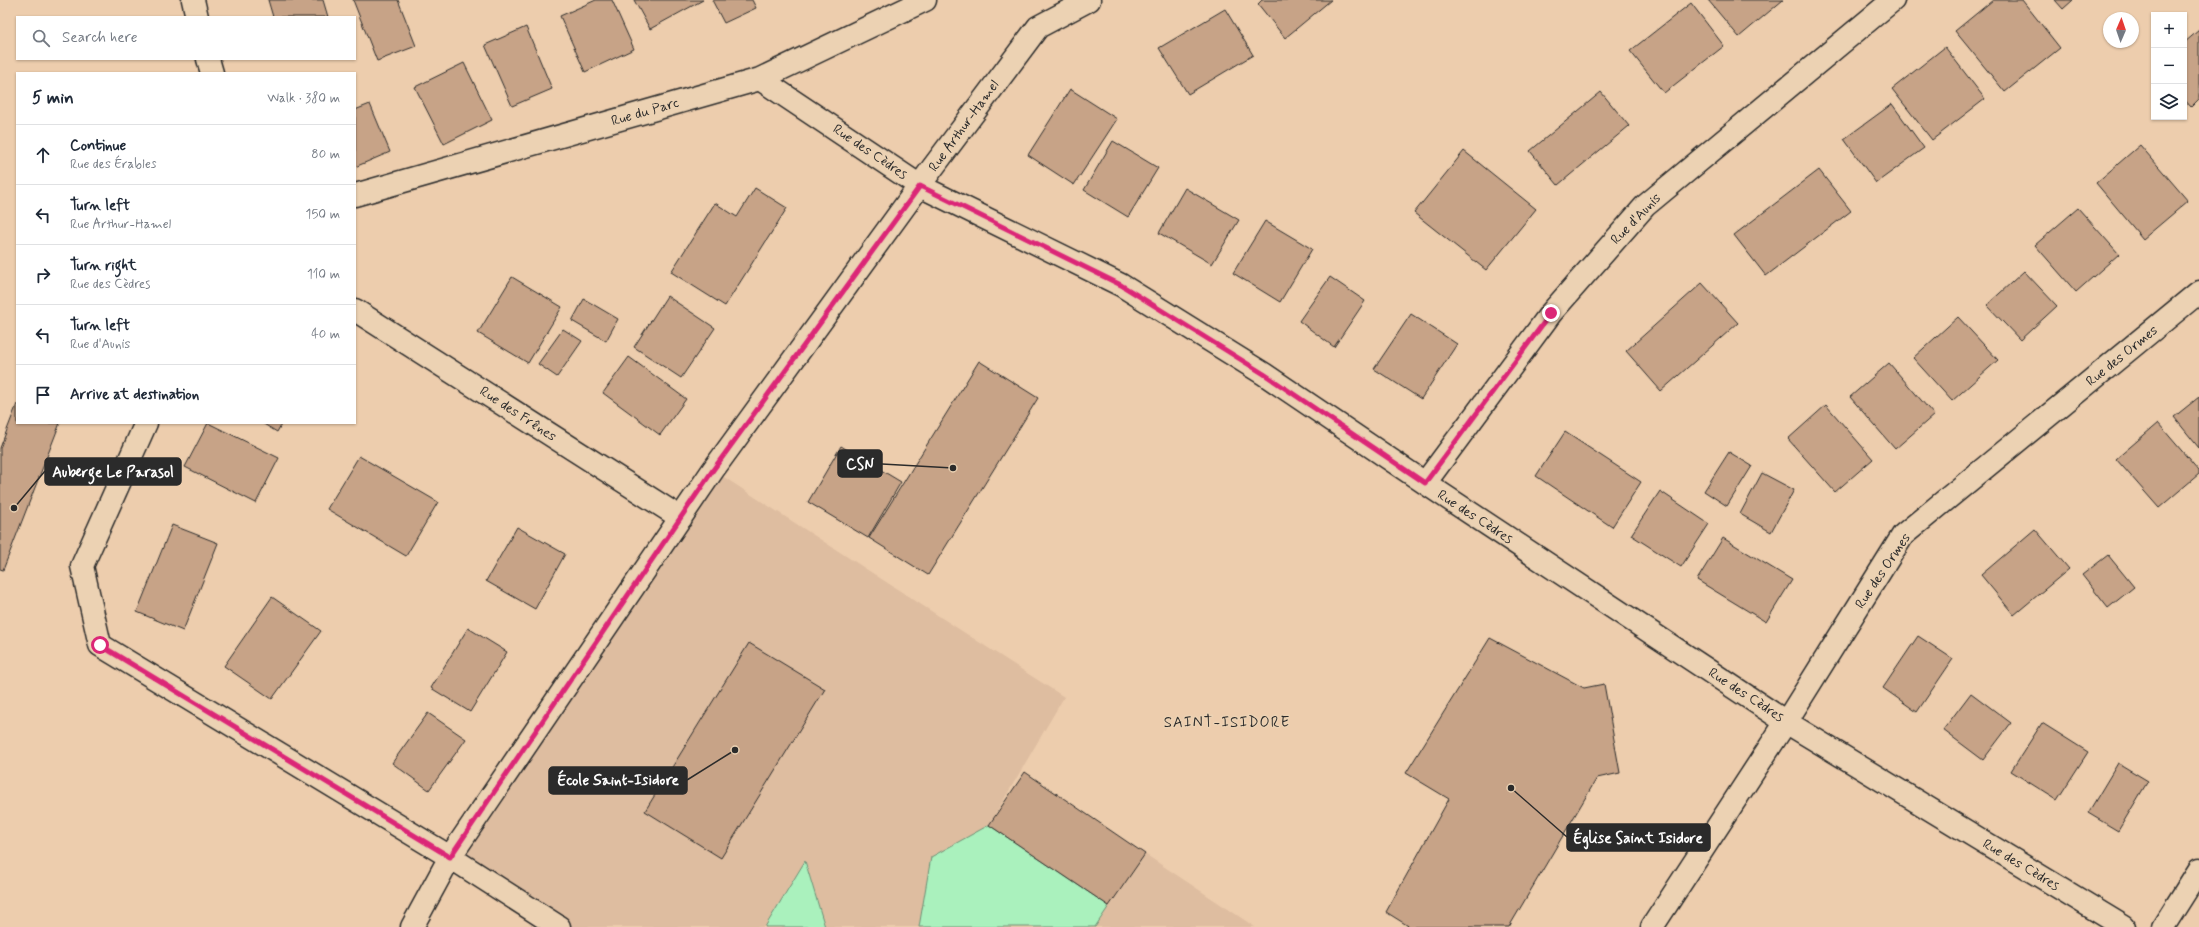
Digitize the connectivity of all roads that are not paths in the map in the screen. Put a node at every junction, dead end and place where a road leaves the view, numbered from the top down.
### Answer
1 (193, 0) edge
2 (925, 0) edge
3 (1090, 0) edge
4 (1893, 0) edge
5 (197, 16) edge
6 (208, 60) edge
7 (212, 72) edge
8 (760, 79) junction
9 (920, 186) junction
10 (356, 195) edge
11 (2199, 292) edge
12 (356, 311) edge
13 (146, 424) edge
14 (1425, 483) junction
15 (681, 518) junction
16 (1786, 722) junction
17 (450, 857) junction
18 (2199, 870) edge
19 (412, 927) edge
20 (559, 927) edge
21 (1652, 927) edge
22 (2124, 927) edge
23 (2164, 927) edge

1 - 5 street
2 - 8 street, Rue du Parc
3 - 9 street, Rue Arthur-Hamel
4 - 14 street, Rue d'Aunis
6 - 7 street
8 - 9 street, Rue des Cèdres
8 - 10 street, Rue du Parc
9 - 14 street, Rue des Cèdres
9 - 15 street, Rue Arthur-Hamel
11 - 16 street, Rue des Ormes
12 - 15 street, Rue des Frênes
13 - 17 street
14 - 16 street, Rue des Cèdres
15 - 17 street, Rue Arthur-Hamel
16 - 21 street, Rue des Ormes
16 - 22 street, Rue des Cèdres
17 - 19 street, Rue Arthur-Hamel
17 - 20 street
18 - 23 street

